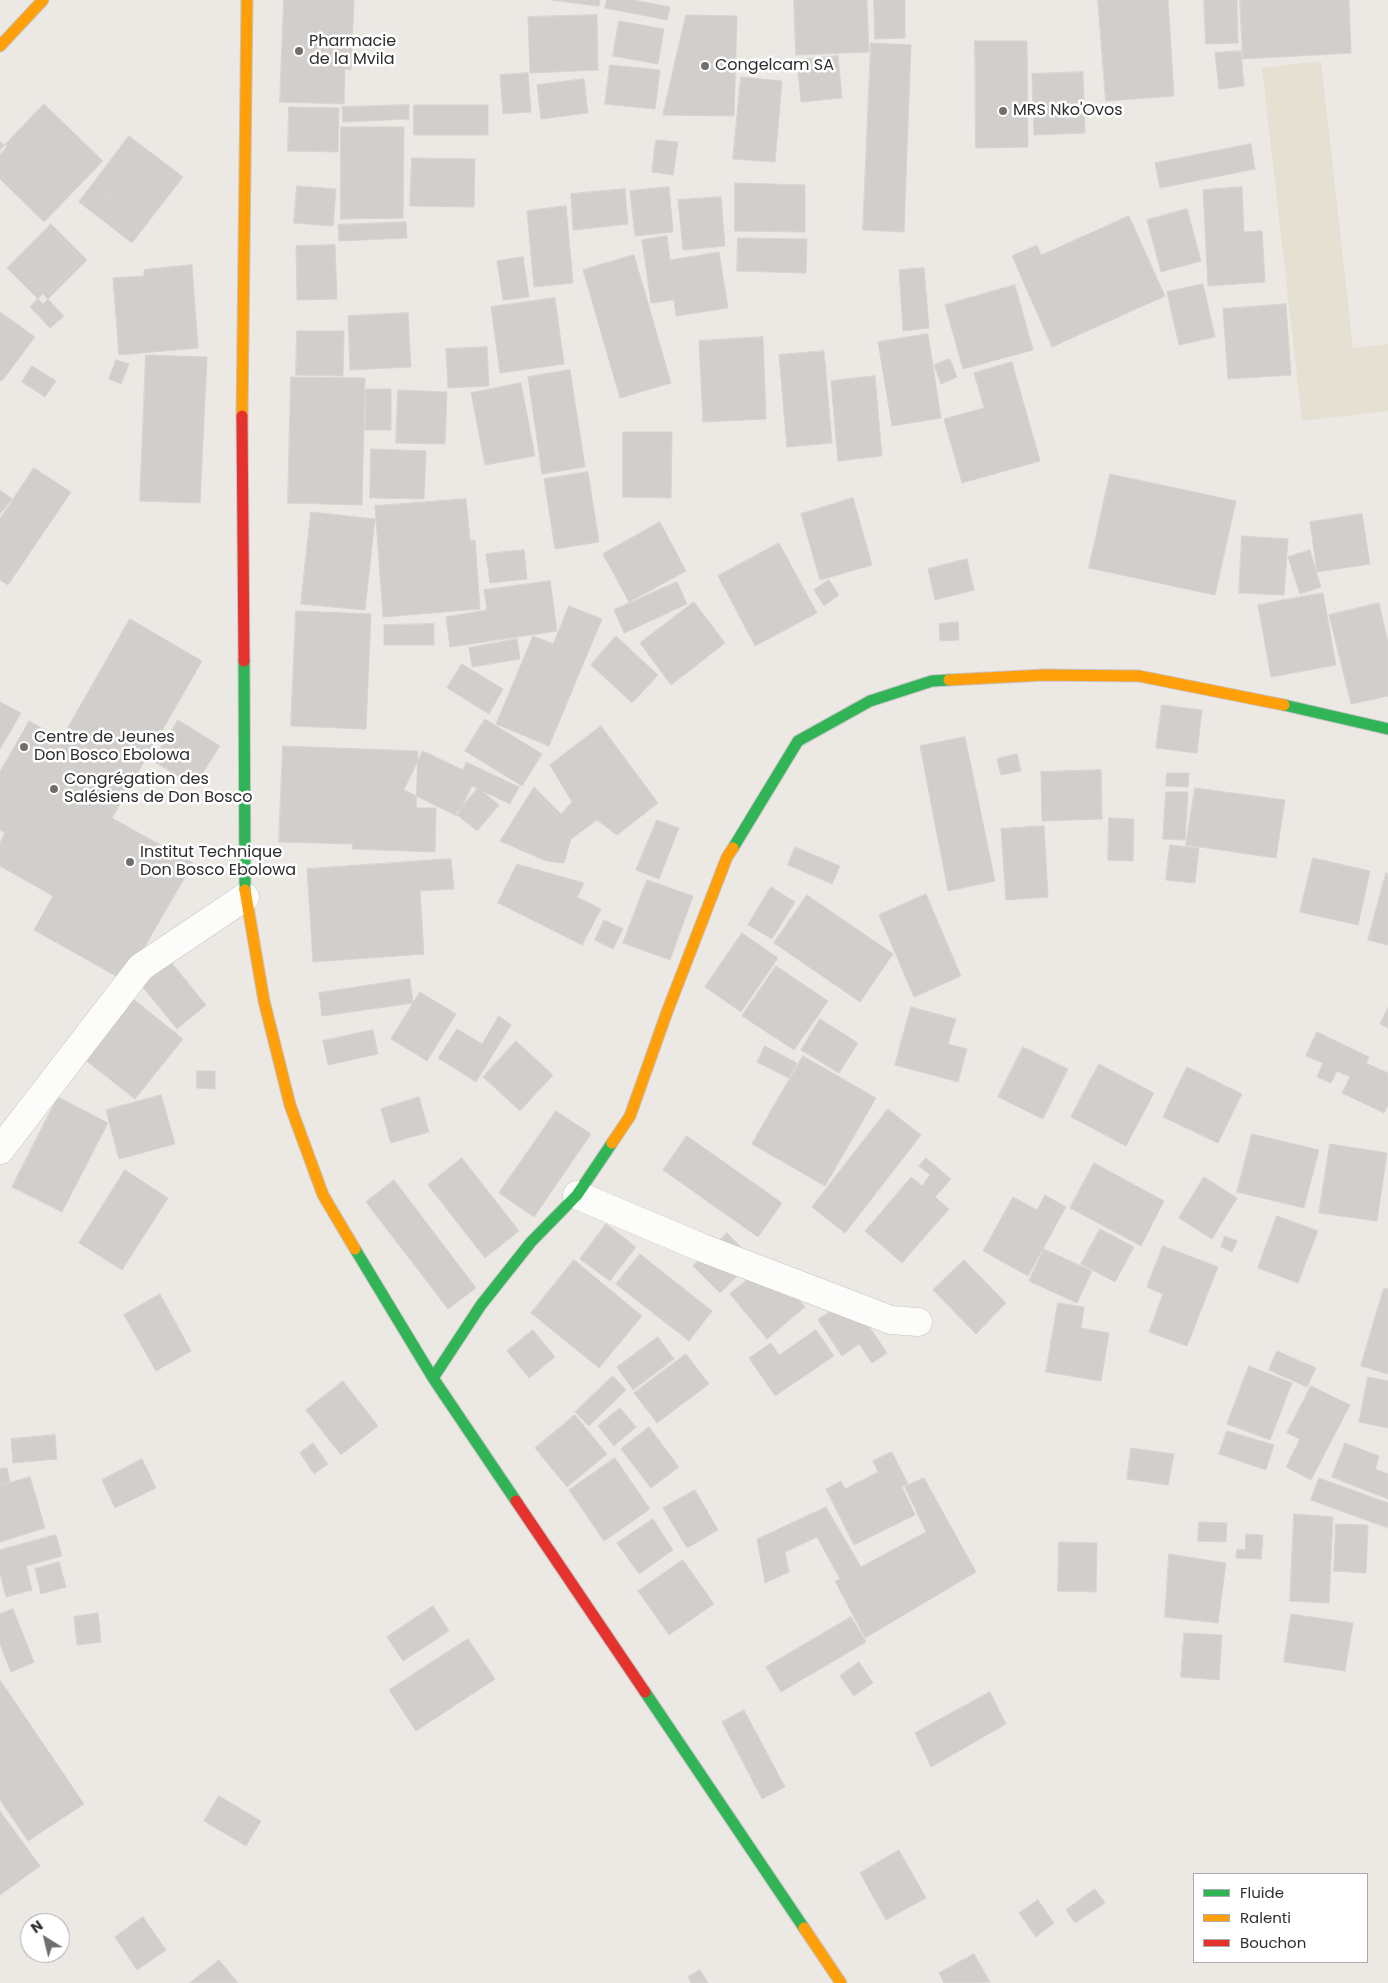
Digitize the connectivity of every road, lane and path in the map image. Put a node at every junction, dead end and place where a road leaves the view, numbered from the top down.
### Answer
1 (43, 0) edge
2 (247, 0) edge
3 (0, 46) edge
4 (1388, 729) edge
5 (245, 896) junction
6 (0, 1150) edge
7 (577, 1195) junction
8 (918, 1322) dead end
9 (433, 1378) junction
10 (841, 1983) edge

1 - 3 main road
2 - 5 main road
4 - 7 main road
5 - 6 street
5 - 9 main road
7 - 8 street
7 - 9 main road
9 - 10 main road

